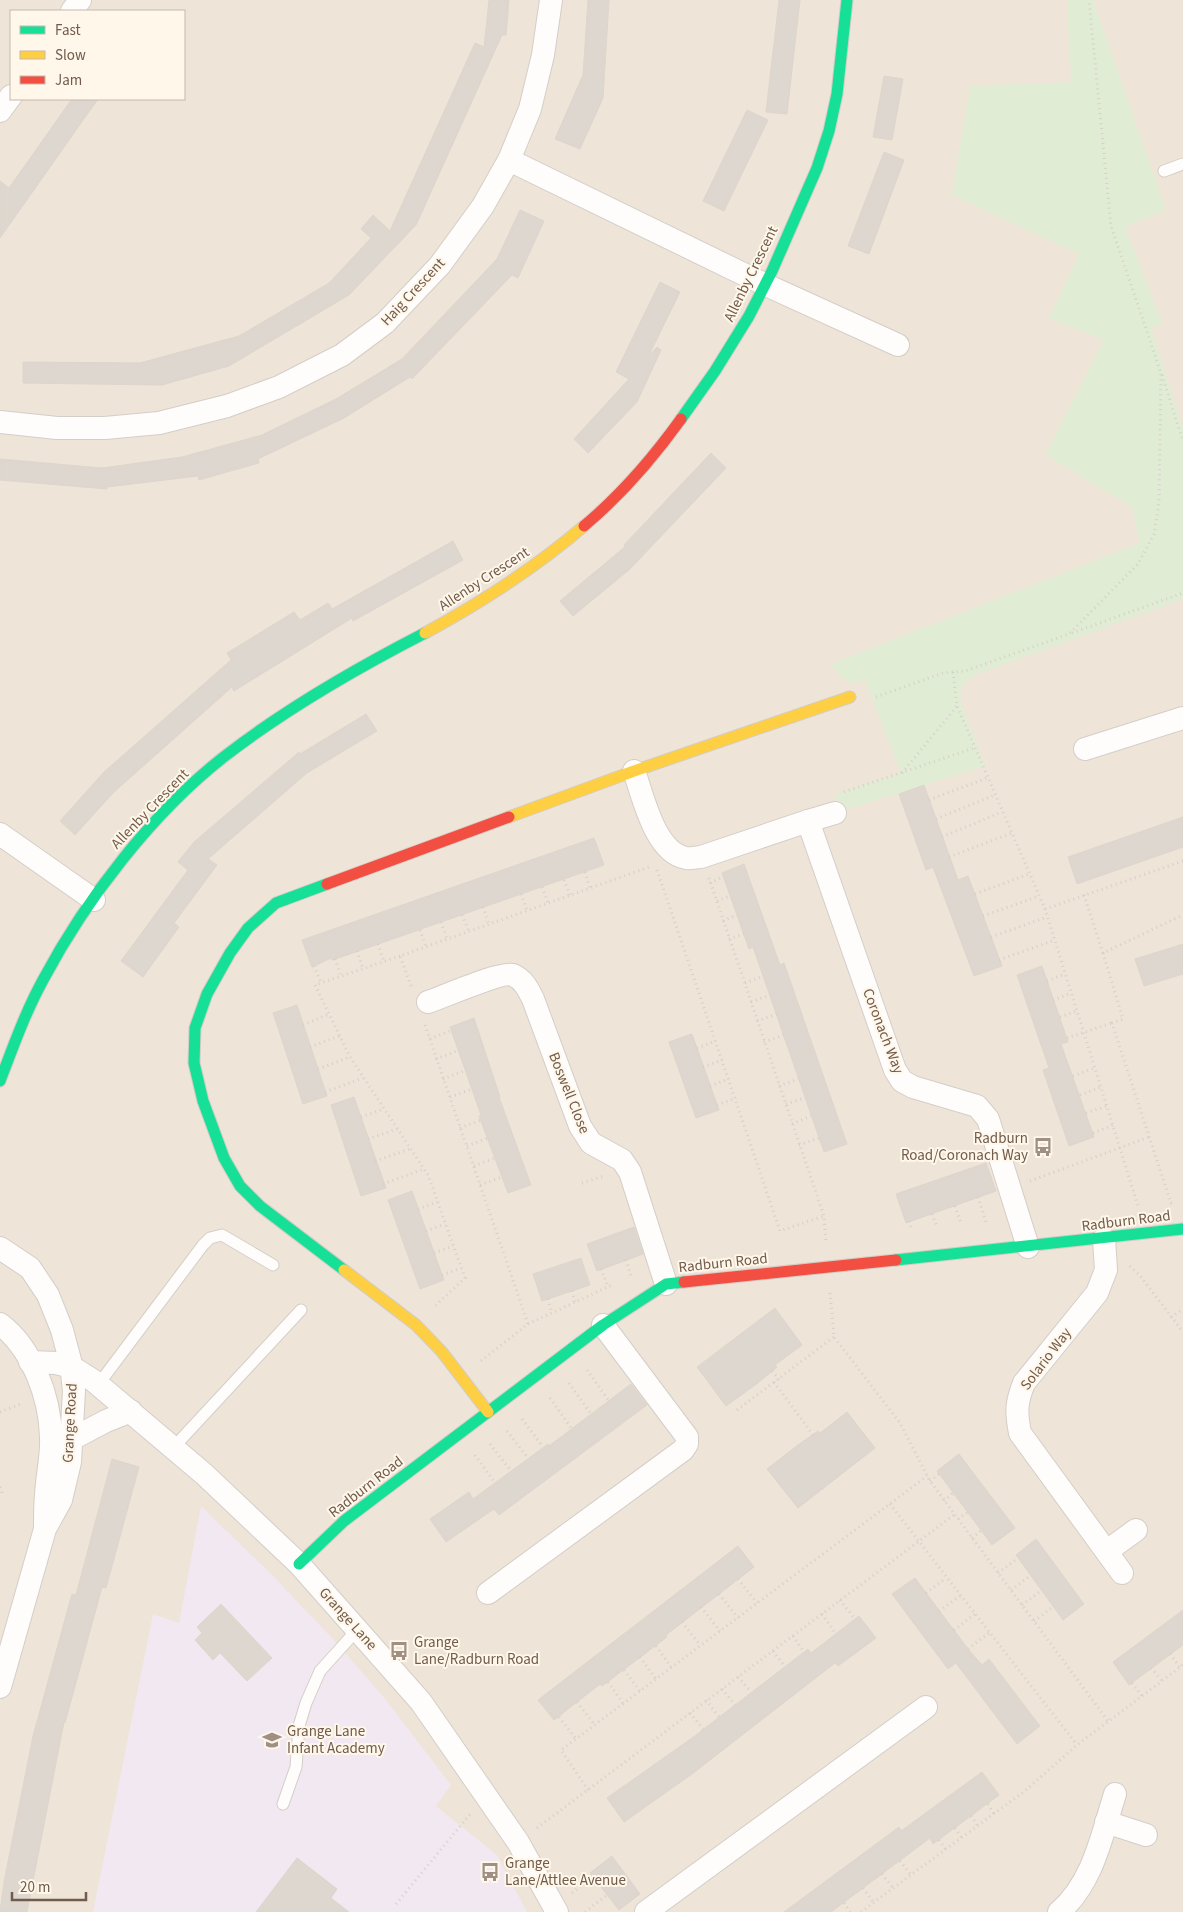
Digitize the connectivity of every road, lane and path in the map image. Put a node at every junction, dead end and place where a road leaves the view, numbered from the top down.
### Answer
1 (550, 0) edge
2 (847, 0) edge
3 (1089, 0) edge
4 (10, 97) edge
5 (0, 112) edge
6 (509, 160) junction
7 (1183, 164) edge
8 (1164, 171) dead end
9 (766, 285) junction
10 (898, 345) dead end
11 (1161, 373) junction
12 (0, 422) edge
13 (1183, 442) edge
14 (1183, 593) edge
15 (1069, 634) junction
16 (953, 672) junction
17 (850, 697) joint
18 (957, 706) junction
19 (1183, 718) edge
20 (974, 748) junction
21 (1085, 749) dead end
22 (634, 771) junction
23 (902, 773) junction
24 (987, 778) junction
25 (994, 795) junction
26 (929, 800) dead end
27 (1002, 812) junction
28 (835, 813) joint
29 (936, 819) dead end
30 (808, 820) junction
31 (1012, 833) junction
32 (0, 834) edge
33 (942, 836) dead end
34 (701, 857) junction
35 (949, 857) dead end
36 (1183, 861) edge
37 (585, 872) dead end
38 (1029, 874) junction
39 (724, 877) dead end
40 (564, 880) dead end
41 (710, 883) junction
42 (542, 887) dead end
43 (590, 888) junction
44 (521, 894) dead end
45 (975, 894) dead end
46 (570, 895) junction
47 (1084, 895) junction
48 (730, 896) dead end
49 (1039, 896) junction
50 (94, 900) junction
51 (717, 901) junction
52 (548, 903) junction
53 (483, 907) dead end
54 (1045, 909) junction
55 (528, 910) junction
56 (462, 915) dead end
57 (737, 915) dead end
58 (1183, 915) edge
59 (983, 916) dead end
60 (1047, 917) junction
61 (723, 920) junction
62 (441, 922) dead end
63 (490, 924) junction
64 (420, 930) dead end
65 (469, 931) junction
66 (744, 934) dead end
67 (991, 937) dead end
68 (447, 939) junction
69 (729, 939) junction
70 (1055, 940) junction
71 (378, 944) dead end
72 (426, 947) junction
73 (357, 951) dead end
74 (1102, 953) junction
75 (400, 956) junction
76 (335, 958) dead end
77 (1000, 960) dead end
78 (384, 962) junction
79 (314, 966) dead end
80 (363, 969) junction
81 (1065, 974) junction
82 (341, 976) junction
83 (764, 976) dead end
84 (1047, 981) dead end
85 (321, 983) junction
86 (745, 984) junction
87 (1072, 993) junction
88 (770, 995) dead end
89 (1053, 1000) dead end
90 (751, 1002) junction
91 (423, 1004) junction
92 (1077, 1012) junction
93 (329, 1014) junction
94 (777, 1014) dead end
95 (1060, 1018) dead end
96 (757, 1021) junction
97 (1112, 1022) junction
98 (303, 1025) dead end
99 (452, 1030) dead end
100 (1084, 1032) junction
101 (784, 1035) dead end
102 (339, 1036) junction
103 (1067, 1038) dead end
104 (430, 1039) junction
105 (716, 1041) junction
106 (764, 1042) junction
107 (310, 1047) dead end
108 (697, 1048) dead end
109 (459, 1050) dead end
110 (350, 1058) junction
111 (436, 1059) junction
112 (722, 1060) junction
113 (703, 1067) dead end
114 (1095, 1068) junction
115 (318, 1069) dead end
116 (466, 1070) dead end
117 (1073, 1076) dead end
118 (363, 1078) junction
119 (443, 1079) junction
120 (729, 1079) junction
121 (798, 1079) dead end
122 (0, 1081) edge
123 (710, 1086) dead end
124 (779, 1086) junction
125 (1101, 1087) junction
126 (472, 1089) dead end
127 (325, 1092) dead end
128 (1080, 1095) dead end
129 (450, 1097) junction
130 (736, 1098) junction
131 (805, 1098) dead end
132 (786, 1104) junction
133 (717, 1105) dead end
134 (1107, 1106) junction
135 (384, 1109) junction
136 (1086, 1113) dead end
137 (811, 1116) dead end
138 (361, 1117) dead end
139 (481, 1120) dead end
140 (792, 1124) junction
141 (1113, 1125) junction
142 (460, 1128) junction
143 (397, 1129) junction
144 (1093, 1134) dead end
145 (1149, 1137) junction
146 (488, 1138) dead end
147 (819, 1138) dead end
148 (368, 1139) dead end
149 (799, 1145) junction
150 (467, 1146) junction
151 (1120, 1148) junction
152 (410, 1149) junction
153 (495, 1158) dead end
154 (376, 1161) dead end
155 (474, 1166) junction
156 (424, 1169) junction
157 (610, 1174) dead end
158 (502, 1177) dead end
159 (582, 1183) dead end
160 (383, 1184) dead end
161 (480, 1185) junction
162 (1010, 1188) junction
163 (978, 1197) dead end
164 (437, 1202) junction
165 (1177, 1202) dead end
166 (955, 1206) dead end
167 (418, 1209) dead end
168 (932, 1214) dead end
169 (824, 1216) junction
170 (909, 1221) dead end
171 (986, 1222) dead end
172 (445, 1224) junction
173 (961, 1224) dead end
174 (937, 1227) dead end
175 (1183, 1229) edge
176 (912, 1230) dead end
177 (426, 1231) dead end
178 (1147, 1234) junction
179 (1104, 1239) junction
180 (453, 1246) junction
181 (1028, 1247) junction
182 (0, 1248) edge
183 (434, 1253) dead end
184 (626, 1260) dead end
185 (273, 1265) dead end
186 (828, 1266) junction
187 (461, 1268) junction
188 (602, 1269) dead end
189 (638, 1273) dead end
190 (442, 1275) dead end
191 (632, 1276) junction
192 (624, 1280) dead end
193 (616, 1283) dead end
194 (666, 1284) junction
195 (608, 1287) junction
196 (572, 1292) dead end
197 (548, 1299) dead end
198 (575, 1302) junction
199 (1183, 1309) edge
200 (301, 1310) dead end
201 (552, 1313) junction
202 (1172, 1317) junction
203 (0, 1324) edge
204 (528, 1324) junction
205 (416, 1325) junction
206 (603, 1325) junction
207 (1183, 1332) edge
208 (834, 1337) junction
209 (30, 1362) junction
210 (72, 1367) junction
211 (587, 1370) dead end
212 (772, 1371) dead end
213 (461, 1376) junction
214 (779, 1379) junction
215 (774, 1382) junction
216 (569, 1383) dead end
217 (98, 1385) junction
218 (550, 1398) dead end
219 (609, 1401) dead end
220 (738, 1410) dead end
221 (130, 1411) junction
222 (488, 1412) junction
223 (591, 1414) dead end
224 (522, 1418) dead end
225 (572, 1428) dead end
226 (506, 1430) dead end
227 (814, 1435) dead end
228 (62, 1439) junction
229 (489, 1443) dead end
230 (543, 1447) dead end
231 (173, 1448) junction
232 (474, 1454) dead end
233 (528, 1458) dead end
234 (511, 1471) dead end
235 (939, 1474) dead end
236 (927, 1476) junction
237 (930, 1481) junction
238 (495, 1483) dead end
239 (0, 1487) edge
240 (2, 1493) dead end
241 (953, 1493) dead end
242 (944, 1501) junction
243 (890, 1504) junction
244 (968, 1512) dead end
245 (954, 1515) junction
246 (958, 1519) junction
247 (982, 1530) dead end
248 (1136, 1530) dead end
249 (972, 1538) junction
250 (918, 1542) junction
251 (1107, 1551) junction
252 (1018, 1558) dead end
253 (299, 1564) junction
254 (998, 1573) junction
255 (1122, 1573) dead end
256 (1030, 1576) dead end
257 (946, 1578) junction
258 (738, 1579) dead end
259 (1011, 1590) junction
260 (1042, 1590) dead end
261 (926, 1593) dead end
262 (488, 1594) dead end
263 (719, 1594) dead end
264 (960, 1596) junction
265 (840, 1600) junction
266 (757, 1603) junction
267 (1022, 1605) junction
268 (1053, 1606) dead end
269 (702, 1607) dead end
270 (939, 1611) dead end
271 (822, 1614) junction
272 (975, 1614) junction
273 (738, 1618) junction
274 (855, 1619) dead end
275 (1034, 1621) junction
276 (682, 1622) dead end
277 (357, 1630) junction
278 (954, 1630) dead end
279 (720, 1631) junction
280 (990, 1633) junction
281 (836, 1634) dead end
282 (793, 1636) junction
283 (656, 1646) dead end
284 (700, 1646) junction
285 (968, 1649) dead end
286 (773, 1650) junction
287 (804, 1652) dead end
288 (1170, 1654) dead end
289 (640, 1657) dead end
290 (1182, 1666) edge
291 (785, 1667) dead end
292 (671, 1668) junction
293 (1151, 1668) dead end
294 (624, 1670) dead end
295 (738, 1677) junction
296 (656, 1679) junction
297 (1162, 1680) junction
298 (608, 1682) dead end
299 (1132, 1683) dead end
300 (0, 1687) edge
301 (722, 1689) junction
302 (640, 1691) junction
303 (751, 1692) dead end
304 (1142, 1696) junction
305 (706, 1700) junction
306 (577, 1702) dead end
307 (623, 1704) junction
308 (735, 1705) dead end
309 (926, 1707) dead end
310 (690, 1713) junction
311 (558, 1717) dead end
312 (719, 1717) dead end
313 (1108, 1722) junction
314 (595, 1725) junction
315 (702, 1729) dead end
316 (576, 1739) junction
317 (1078, 1745) junction
318 (588, 1790) junction
319 (1115, 1794) dead end
320 (485, 1795) junction
321 (283, 1804) dead end
322 (988, 1804) dead end
323 (994, 1814) junction
324 (971, 1816) dead end
325 (1106, 1822) junction
326 (978, 1826) junction
327 (955, 1828) dead end
328 (1146, 1835) dead end
329 (962, 1838) junction
330 (939, 1840) dead end
331 (518, 1842) junction
332 (946, 1850) junction
333 (900, 1861) dead end
334 (882, 1874) dead end
335 (911, 1875) junction
336 (593, 1876) dead end
337 (863, 1888) dead end
338 (893, 1888) junction
339 (572, 1893) dead end
340 (607, 1895) dead end
341 (844, 1903) dead end
342 (874, 1903) junction
343 (396, 1904) dead end
344 (557, 1912) edge
345 (585, 1912) edge
346 (646, 1912) edge
347 (850, 1912) edge
348 (861, 1912) edge
349 (1058, 1912) edge

1 - 6 street, Haig Crescent
2 - 9 street, Allenby Crescent
3 - 11 path
4 - 5 street
6 - 9 street
6 - 12 street, Haig Crescent
7 - 8 lane
9 - 10 street
9 - 50 street, Allenby Crescent
11 - 13 path
11 - 15 path
14 - 15 path
15 - 16 path
16 - 17 path
16 - 18 path
17 - 22 street
18 - 20 path
18 - 23 path
19 - 21 street
20 - 23 path
20 - 24 path
22 - 34 street
22 - 205 street
23 - 28 path
24 - 25 path
24 - 26 path
25 - 27 path
25 - 29 path
27 - 31 path
27 - 33 path
28 - 30 street
30 - 34 street
30 - 162 street, Coronach Way
31 - 35 path
31 - 38 path
32 - 50 street
34 - 41 path
36 - 47 path
37 - 43 path
38 - 45 path
38 - 49 path
39 - 41 path
40 - 46 path
41 - 51 path
42 - 52 path
43 - 46 path
43 - 105 path
44 - 55 path
46 - 52 path
47 - 54 path
47 - 74 path
48 - 51 path
49 - 54 path
49 - 59 path
50 - 122 street, Allenby Crescent
51 - 61 path
52 - 55 path
53 - 63 path
54 - 60 path
55 - 63 path
56 - 65 path
57 - 61 path
58 - 74 path
60 - 67 path
60 - 70 path
61 - 69 path
62 - 68 path
63 - 65 path
64 - 72 path
65 - 68 path
66 - 69 path
68 - 72 path
69 - 86 path
70 - 77 path
70 - 81 path
71 - 78 path
72 - 75 path
73 - 80 path
74 - 97 path
75 - 78 path
75 - 91 path
76 - 82 path
78 - 80 path
79 - 85 path
80 - 82 path
81 - 84 path
81 - 87 path
82 - 85 path
83 - 86 path
85 - 93 path
86 - 90 path
87 - 89 path
87 - 92 path
88 - 90 path
90 - 96 path
91 - 104 path
91 - 194 street, Boswell Close
92 - 95 path
92 - 100 path
93 - 98 path
93 - 102 path
94 - 96 path
96 - 106 path
97 - 100 path
97 - 145 path
99 - 104 path
100 - 103 path
100 - 114 path
101 - 106 path
102 - 107 path
102 - 110 path
104 - 111 path
105 - 108 path
105 - 112 path
106 - 124 path
109 - 111 path
110 - 115 path
110 - 118 path
111 - 119 path
112 - 113 path
112 - 120 path
114 - 117 path
114 - 125 path
116 - 119 path
118 - 127 path
118 - 135 path
119 - 129 path
120 - 123 path
120 - 130 path
121 - 124 path
124 - 132 path
125 - 128 path
125 - 134 path
126 - 129 path
129 - 142 path
130 - 133 path
130 - 169 path
131 - 132 path
132 - 140 path
134 - 136 path
134 - 141 path
135 - 138 path
135 - 143 path
137 - 140 path
139 - 142 path
140 - 149 path
141 - 144 path
141 - 151 path
142 - 150 path
143 - 148 path
143 - 152 path
145 - 151 path
145 - 165 path
146 - 150 path
147 - 149 path
149 - 169 path
150 - 155 path
151 - 162 path
151 - 178 path
152 - 154 path
152 - 156 path
153 - 155 path
155 - 161 path
156 - 160 path
156 - 164 path
157 - 159 path
158 - 161 path
161 - 204 path
162 - 181 street, Coronach Way
163 - 171 path
164 - 167 path
164 - 172 path
166 - 173 path
168 - 174 path
169 - 186 path
170 - 176 path
172 - 177 path
172 - 180 path
175 - 178 street, Radburn Road
178 - 179 street, Radburn Road
179 - 181 street, Radburn Road
179 - 202 path
179 - 251 street, Solario Way
180 - 183 path
180 - 187 path
181 - 186 street, Radburn Road
182 - 210 street, Grange Road
184 - 191 path
185 - 217 lane
186 - 194 street, Radburn Road
186 - 208 path
187 - 190 path
187 - 205 path
188 - 195 path
189 - 191 path
191 - 192 path
193 - 195 path
194 - 206 street, Radburn Road
195 - 198 path
196 - 198 path
197 - 201 path
198 - 201 path
199 - 202 path
200 - 231 lane
201 - 204 path
202 - 207 path
203 - 209 street
204 - 213 path
205 - 213 street
206 - 222 street, Radburn Road
206 - 262 street
208 - 214 path
208 - 236 path
209 - 210 street, Grange Lane
209 - 228 street
210 - 217 street, Grange Lane
210 - 228 street, Grange Road
211 - 219 path
212 - 214 path
213 - 222 street
214 - 215 path
215 - 220 path
215 - 227 path
216 - 223 path
217 - 221 street, Grange Lane
218 - 225 path
221 - 228 street
221 - 231 street, Grange Lane
222 - 253 street, Radburn Road
224 - 230 path
226 - 233 path
228 - 300 street
229 - 234 path
231 - 253 street, Grange Lane
232 - 238 path
235 - 237 path
236 - 237 path
236 - 243 path
237 - 242 path
239 - 240 path
241 - 242 path
242 - 245 path
243 - 250 path
243 - 266 path
244 - 246 path
245 - 246 path
245 - 250 path
246 - 249 path
247 - 249 path
248 - 251 street
249 - 254 path
250 - 257 path
250 - 265 path
251 - 255 street, Solario Way
252 - 254 path
253 - 277 street, Grange Lane
254 - 259 path
256 - 259 path
257 - 261 path
257 - 264 path
258 - 266 path
259 - 267 path
260 - 267 path
263 - 273 path
264 - 270 path
264 - 272 path
265 - 271 path
265 - 274 path
266 - 273 path
267 - 275 path
268 - 275 path
269 - 279 path
271 - 281 path
271 - 282 path
272 - 278 path
272 - 280 path
273 - 279 path
275 - 313 path
276 - 284 path
277 - 320 street, Grange Lane
277 - 321 lane
279 - 284 path
280 - 285 path
280 - 317 path
282 - 286 path
282 - 287 path
283 - 292 path
284 - 292 path
286 - 291 path
286 - 295 path
288 - 290 path
289 - 296 path
290 - 297 path
292 - 296 path
293 - 297 path
294 - 302 path
295 - 301 path
295 - 303 path
296 - 302 path
297 - 304 path
298 - 307 path
299 - 304 path
301 - 305 path
301 - 308 path
302 - 307 path
304 - 313 path
305 - 310 path
305 - 312 path
306 - 314 path
307 - 314 path
309 - 346 street
310 - 315 path
310 - 318 path
311 - 316 path
313 - 317 path
314 - 316 path
316 - 318 path
317 - 323 path
318 - 331 path
319 - 325 street
320 - 331 street, Grange Lane
320 - 343 path
322 - 323 path
323 - 326 path
324 - 326 path
325 - 328 street
325 - 349 street
326 - 329 path
327 - 329 path
329 - 332 path
330 - 332 path
331 - 344 street, Grange Lane
332 - 335 path
333 - 335 path
334 - 338 path
335 - 338 path
336 - 339 path
337 - 342 path
338 - 342 path
340 - 345 path
341 - 347 path
342 - 348 path

